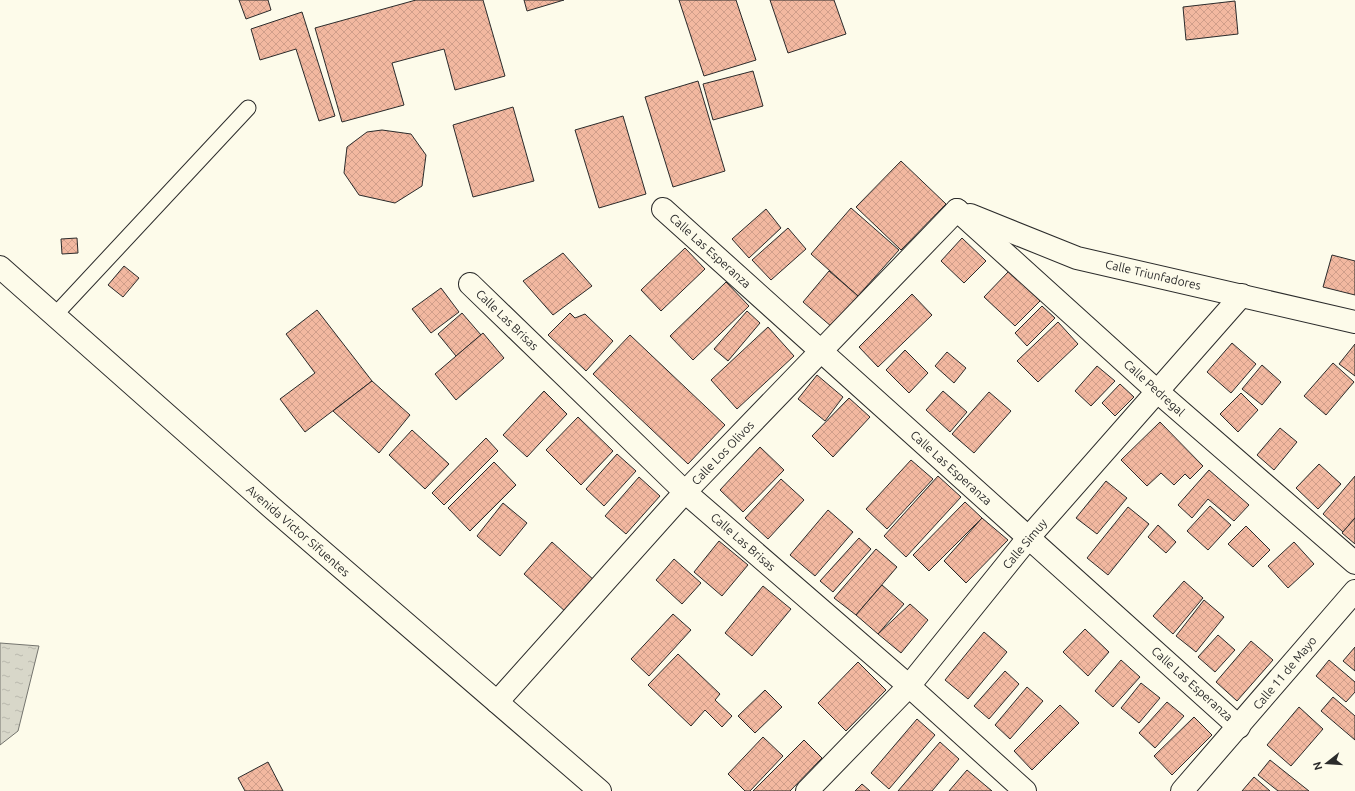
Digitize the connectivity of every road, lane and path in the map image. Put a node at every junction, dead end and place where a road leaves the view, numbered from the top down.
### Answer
1 (248, 108) dead end
2 (663, 209) dead end
3 (957, 210) junction
4 (0, 267) edge
5 (470, 284) dead end
6 (1242, 296) junction
7 (54, 316) junction
8 (1355, 322) edge
9 (821, 350) junction
10 (1158, 392) junction
11 (685, 492) junction
12 (1029, 537) junction
13 (1355, 563) edge
14 (1355, 591) edge
15 (909, 686) junction
16 (497, 702) junction
17 (1240, 726) junction
18 (600, 791) edge
19 (807, 791) edge
20 (1025, 791) edge
21 (1182, 791) edge

1 - 7 lane
2 - 9 main road, Calle Las Esperanza
3 - 6 main road, Calle Triunfadores
3 - 9 main road, Calle Los Olivos
3 - 10 main road, Calle Pedregal
4 - 7 main road, Avenida Victor Sifuentes
5 - 11 main road, Calle Las Brisas
6 - 8 main road, Calle Triunfadores
6 - 10 main road, Calle Simuy
7 - 16 main road, Avenida Victor Sifuentes
9 - 11 main road, Calle Los Olivos
9 - 12 main road, Calle Las Esperanza
10 - 12 main road, Calle Simuy
10 - 13 main road, Calle Pedregal
11 - 15 main road, Calle Las Brisas
11 - 16 main road, Calle Los Olivos
12 - 15 main road, Calle Simuy
12 - 17 main road, Calle Las Esperanza
14 - 17 main road, Calle 11 de Mayo
15 - 19 main road, Calle Simuy
15 - 20 main road, Calle Las Brisas
16 - 18 main road, Avenida Victor Sifuentes
17 - 21 main road, Calle 11 de Mayo

